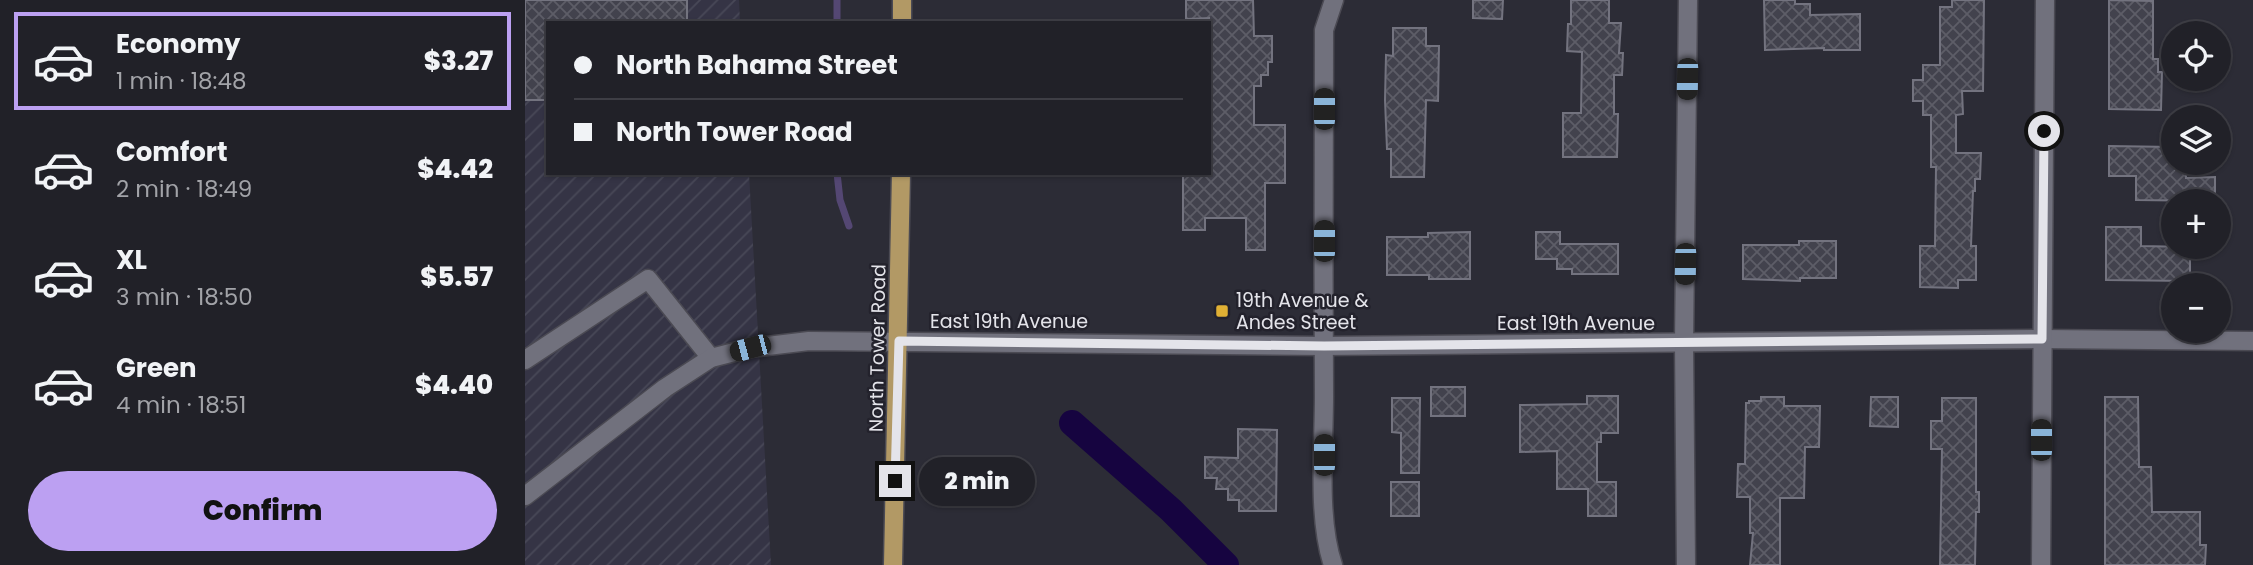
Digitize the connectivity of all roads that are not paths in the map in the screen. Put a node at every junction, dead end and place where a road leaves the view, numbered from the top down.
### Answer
1 (902, 0) edge
2 (1334, 0) edge
3 (1688, 0) edge
4 (2045, 0) edge
5 (902, 21) edge
6 (901, 175) edge
7 (2042, 339) junction
8 (899, 341) junction
9 (2253, 341) edge
10 (1684, 343) junction
11 (1324, 346) junction
12 (711, 358) junction
13 (525, 360) edge
14 (525, 496) edge
15 (893, 565) edge
16 (1333, 565) edge
17 (1686, 565) edge
18 (2041, 565) edge

1 - 5 main road
2 - 11 street
3 - 10 street
4 - 7 street
6 - 8 main road, North Tower Road
7 - 9 street, East 19th Avenue
7 - 10 street, East 19th Avenue
7 - 18 street
8 - 11 street, East 19th Avenue
8 - 12 street, East 19th Avenue
8 - 15 main road, North Tower Road
10 - 11 street, East 19th Avenue
10 - 17 street
11 - 16 street
12 - 13 street
12 - 14 street, East 19th Avenue

